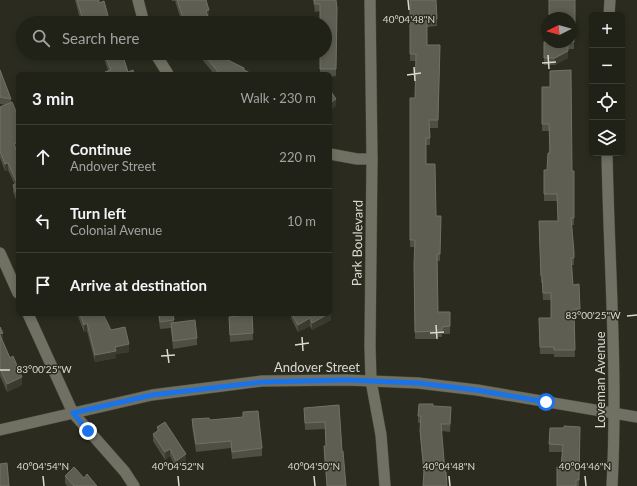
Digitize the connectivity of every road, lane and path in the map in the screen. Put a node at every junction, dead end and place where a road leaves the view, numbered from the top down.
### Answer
1 (138, 0) edge
2 (370, 0) edge
3 (610, 0) edge
4 (609, 12) edge
5 (142, 16) edge
6 (159, 60) edge
7 (167, 72) edge
8 (332, 154) edge
9 (607, 156) edge
10 (372, 160) junction
11 (0, 253) edge
12 (16, 289) edge
13 (29, 316) edge
14 (371, 381) junction
15 (73, 413) junction
16 (615, 414) junction
17 (637, 417) edge
18 (0, 430) edge
19 (134, 486) edge
20 (385, 486) edge
21 (612, 486) edge

1 - 5 street
2 - 10 street, Park Boulevard
3 - 4 street
6 - 7 street
8 - 10 street
9 - 16 street, Loveman Avenue
10 - 14 street, Park Boulevard
11 - 12 street
13 - 15 street
14 - 15 street, Andover Street
14 - 16 street, Andover Street
14 - 20 street, Park Boulevard
15 - 18 street, Andover Street
15 - 19 street
16 - 17 street, Andover Street
16 - 21 street, Loveman Avenue

